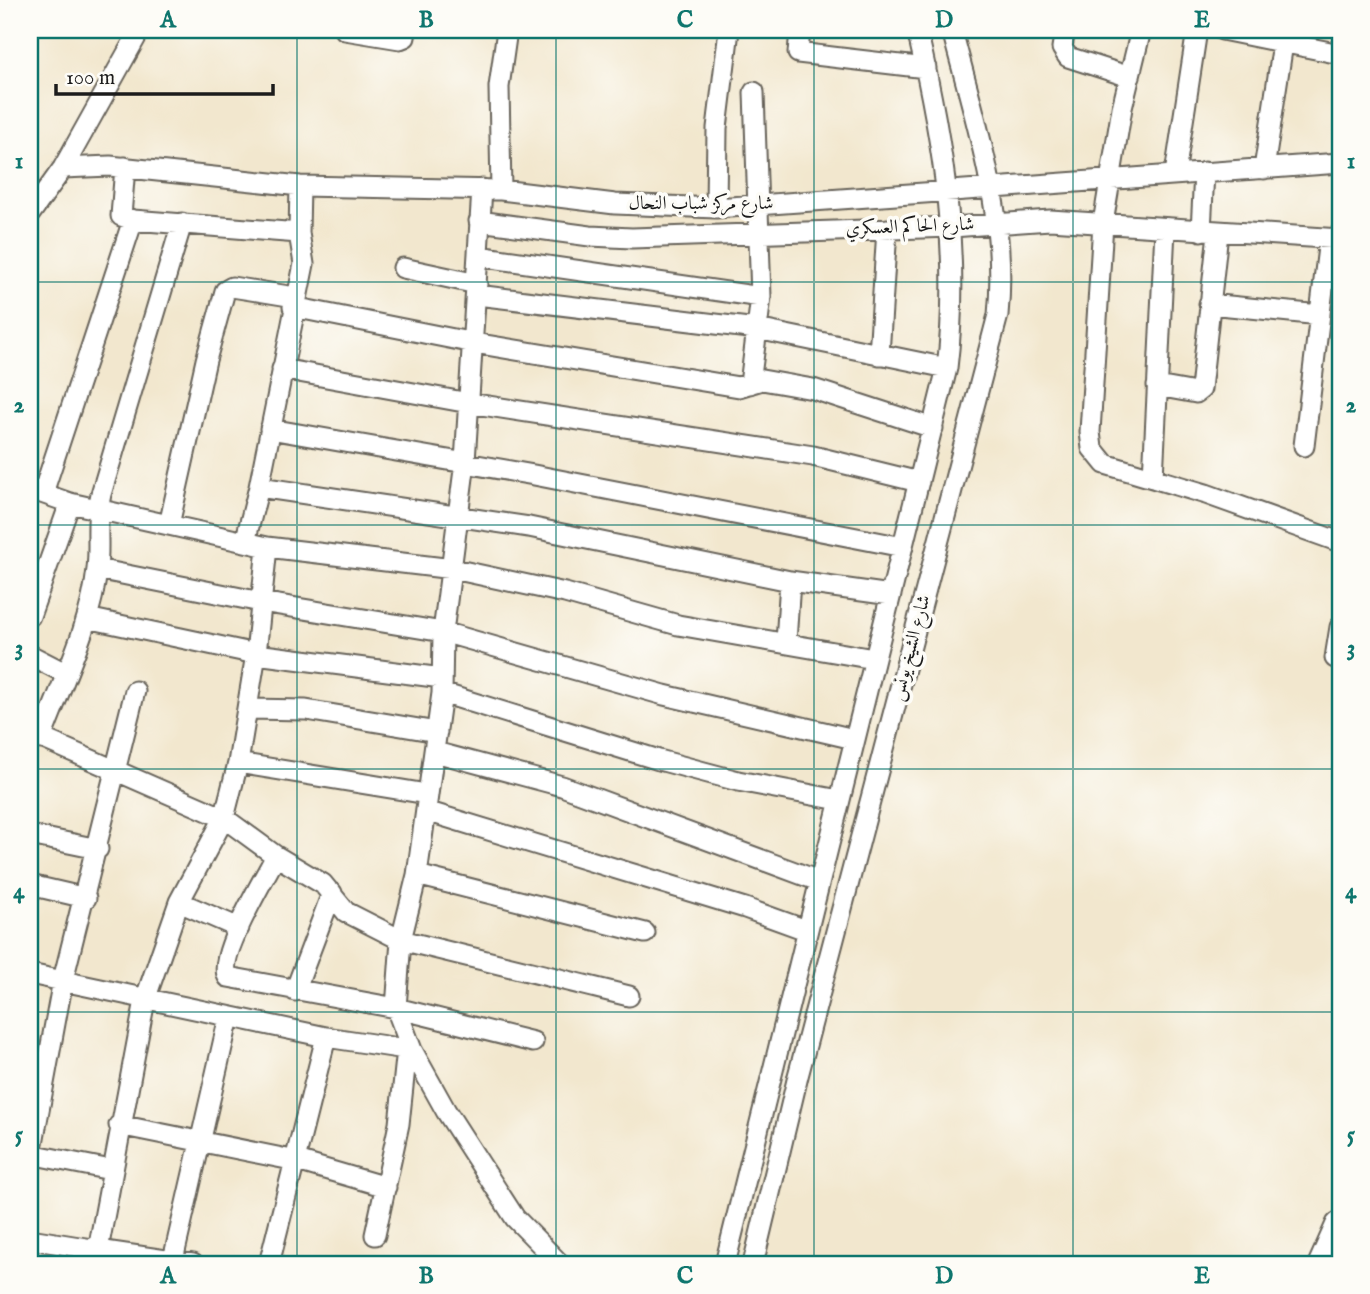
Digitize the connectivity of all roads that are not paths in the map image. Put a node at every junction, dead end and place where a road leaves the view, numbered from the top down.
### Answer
1 (140, 30) edge
2 (345, 30) edge
3 (406, 30) edge
4 (507, 30) edge
5 (729, 30) edge
6 (800, 30) edge
7 (917, 30) edge
8 (952, 30) edge
9 (1065, 30) edge
10 (1141, 30) edge
11 (1196, 30) edge
12 (1222, 30) edge
13 (1284, 37) edge
14 (1340, 54) edge
15 (926, 68) junction
16 (1130, 76) junction
17 (754, 92) dead end
18 (1340, 163) edge
19 (125, 167) junction
20 (63, 168) junction
21 (1264, 169) junction
22 (1204, 172) junction
23 (1175, 174) junction
24 (1110, 179) junction
25 (300, 186) junction
26 (992, 186) junction
27 (491, 189) junction
28 (947, 191) junction
29 (758, 205) junction
30 (716, 208) junction
31 (30, 215) edge
32 (133, 220) junction
33 (479, 221) junction
34 (999, 222) junction
35 (182, 223) junction
36 (1103, 223) junction
37 (951, 227) junction
38 (887, 229) junction
39 (1165, 229) junction
40 (759, 232) junction
41 (1210, 232) junction
42 (299, 233) junction
43 (1335, 239) edge
44 (478, 256) junction
45 (403, 268) dead end
46 (477, 290) junction
47 (761, 298) junction
48 (294, 302) junction
49 (1209, 304) junction
50 (1320, 315) junction
51 (757, 329) junction
52 (474, 343) junction
53 (879, 355) junction
54 (947, 368) junction
55 (282, 369) junction
56 (750, 384) junction
57 (1157, 386) junction
58 (469, 403) junction
59 (933, 428) junction
60 (270, 429) junction
61 (1304, 446) dead end
62 (465, 462) junction
63 (1153, 478) junction
64 (919, 482) junction
65 (259, 487) junction
66 (36, 491) edge
67 (70, 503) junction
68 (98, 507) junction
69 (460, 517) junction
70 (169, 525) junction
71 (245, 542) junction
72 (1340, 542) edge
73 (267, 547) junction
74 (903, 547) junction
75 (97, 569) junction
76 (453, 569) junction
77 (790, 581) junction
78 (891, 595) junction
79 (261, 602) junction
80 (30, 616) edge
81 (87, 618) junction
82 (1340, 627) edge
83 (443, 632) junction
84 (786, 642) junction
85 (256, 654) junction
86 (30, 655) edge
87 (1335, 657) dead end
88 (874, 659) junction
89 (65, 673) junction
90 (442, 685) junction
91 (135, 691) dead end
92 (248, 709) junction
93 (437, 732) junction
94 (36, 736) edge
95 (854, 739) junction
96 (435, 752) junction
97 (239, 763) junction
98 (115, 771) junction
99 (839, 800) junction
100 (426, 803) junction
101 (224, 818) junction
102 (30, 835) edge
103 (98, 849) junction
104 (275, 856) junction
105 (417, 875) junction
106 (819, 881) junction
107 (30, 885) edge
108 (332, 893) junction
109 (86, 898) junction
110 (179, 902) junction
111 (812, 906) junction
112 (840, 915) junction
113 (239, 928) junction
114 (806, 930) junction
115 (645, 933) dead end
116 (401, 940) junction
117 (30, 974) edge
118 (63, 980) junction
119 (295, 991) junction
120 (629, 996) dead end
121 (145, 1000) junction
122 (396, 1008) junction
123 (229, 1017) junction
124 (326, 1037) junction
125 (533, 1042) dead end
126 (410, 1050) junction
127 (119, 1125) junction
128 (200, 1139) junction
129 (31, 1154) edge
130 (297, 1161) junction
131 (111, 1170) junction
132 (386, 1187) junction
133 (1340, 1226) edge
134 (375, 1235) dead end
135 (30, 1239) edge
136 (98, 1250) junction
137 (173, 1260) junction
138 (193, 1264) edge
139 (269, 1264) edge
140 (560, 1264) edge
141 (725, 1264) edge
142 (753, 1264) edge
143 (1323, 1264) edge

1 - 20 street
2 - 3 street
4 - 27 street
5 - 30 street
6 - 15 street
7 - 15 street, شارع الشيخ يونس
8 - 26 street, شارع الشيخ يونس
9 - 16 street
10 - 16 street
11 - 23 street
12 - 13 street
13 - 14 street
13 - 21 street
15 - 28 street, شارع الشيخ يونس
16 - 24 street
17 - 29 street
18 - 21 street, شارع مركز شباب النحال
19 - 20 street, شارع مركز شباب النحال
19 - 25 street, شارع مركز شباب النحال
19 - 32 street
20 - 31 street
21 - 22 street, شارع مركز شباب النحال
22 - 23 street, شارع مركز شباب النحال
22 - 41 street
23 - 24 street, شارع مركز شباب النحال
24 - 26 street, شارع مركز شباب النحال
24 - 36 street
25 - 27 street, شارع مركز شباب النحال
25 - 42 street
26 - 28 street, شارع مركز شباب النحال
26 - 34 street, شارع الشيخ يونس
27 - 30 street, شارع مركز شباب النحال
27 - 33 street
28 - 29 street, شارع مركز شباب النحال
28 - 37 street, شارع الشيخ يونس
29 - 30 street, شارع مركز شباب النحال
29 - 40 street
32 - 35 street
32 - 66 street
33 - 40 street, شارع الحاكم العسكري
33 - 44 street
34 - 36 street, شارع الحاكم العسكري
34 - 37 street, شارع الحاكم العسكري
34 - 112 street, شارع الشيخ يونس
35 - 42 street
35 - 68 street
36 - 39 street, شارع الحاكم العسكري
36 - 63 street
37 - 38 street, شارع الحاكم العسكري
37 - 54 street, شارع الشيخ يونس
38 - 40 street, شارع الحاكم العسكري
38 - 53 street
39 - 41 street, شارع الحاكم العسكري
39 - 57 street
40 - 47 street
41 - 43 street, شارع الحاكم العسكري
41 - 49 street
42 - 48 street
43 - 50 street
44 - 46 street
44 - 47 street
45 - 46 street
46 - 51 street
46 - 52 street
47 - 51 street
48 - 52 street
48 - 55 street
48 - 70 street
49 - 50 street
49 - 57 street
50 - 61 street
51 - 53 street
51 - 56 street
52 - 56 street
52 - 58 street
53 - 54 street
54 - 59 street, شارع الشيخ يونس
55 - 58 street
55 - 60 street
56 - 59 street
57 - 63 street
58 - 62 street
58 - 64 street
59 - 64 street, شارع الشيخ يونس
60 - 62 street
60 - 65 street
62 - 69 street
62 - 74 street
63 - 72 street
64 - 74 street, شارع الشيخ يونس
65 - 69 street
65 - 71 street
66 - 67 street
67 - 68 street
67 - 80 street
68 - 70 street
68 - 75 street
69 - 76 street
69 - 77 street
70 - 71 street
71 - 73 street
73 - 76 street
73 - 79 street
74 - 78 street, شارع الشيخ يونس
75 - 79 street
75 - 81 street
76 - 83 street
76 - 84 street
77 - 78 street
77 - 84 street
78 - 88 street, شارع الشيخ يونس
79 - 83 street
79 - 85 street
81 - 85 street
81 - 89 street
82 - 87 street
83 - 90 street
83 - 95 street
84 - 88 street
85 - 90 street
85 - 92 street
86 - 89 street
88 - 95 street, شارع الشيخ يونس
89 - 94 street
90 - 93 street
90 - 99 street
91 - 98 street
92 - 93 street
92 - 97 street
93 - 96 street
94 - 98 street
95 - 99 street, شارع الشيخ يونس
96 - 100 street
96 - 106 street
97 - 100 street
97 - 101 street
98 - 101 street
98 - 103 street
99 - 106 street, شارع الشيخ يونس
100 - 105 street
100 - 114 street
101 - 104 street
101 - 110 street
102 - 103 street
103 - 109 street
104 - 108 street
104 - 113 street
105 - 115 street
105 - 116 street
106 - 111 street, شارع الشيخ يونس
107 - 109 street
108 - 116 street
108 - 119 street
109 - 118 street
110 - 113 street
110 - 121 street
111 - 112 street
111 - 114 street, شارع الشيخ يونس
112 - 142 street, شارع الشيخ يونس
113 - 119 street
114 - 141 street, شارع الشيخ يونس
116 - 120 street
116 - 122 street
117 - 118 street
118 - 121 street
118 - 129 street
119 - 122 street
121 - 123 street
121 - 127 street
122 - 125 street
122 - 126 street
123 - 124 street
123 - 128 street
124 - 126 street
124 - 130 street
126 - 132 street
126 - 140 street
127 - 128 street
127 - 131 street
128 - 130 street
128 - 137 street
129 - 131 street
130 - 132 street
130 - 139 street
131 - 136 street
132 - 134 street
133 - 143 highway
135 - 136 street
136 - 137 street
137 - 138 street

